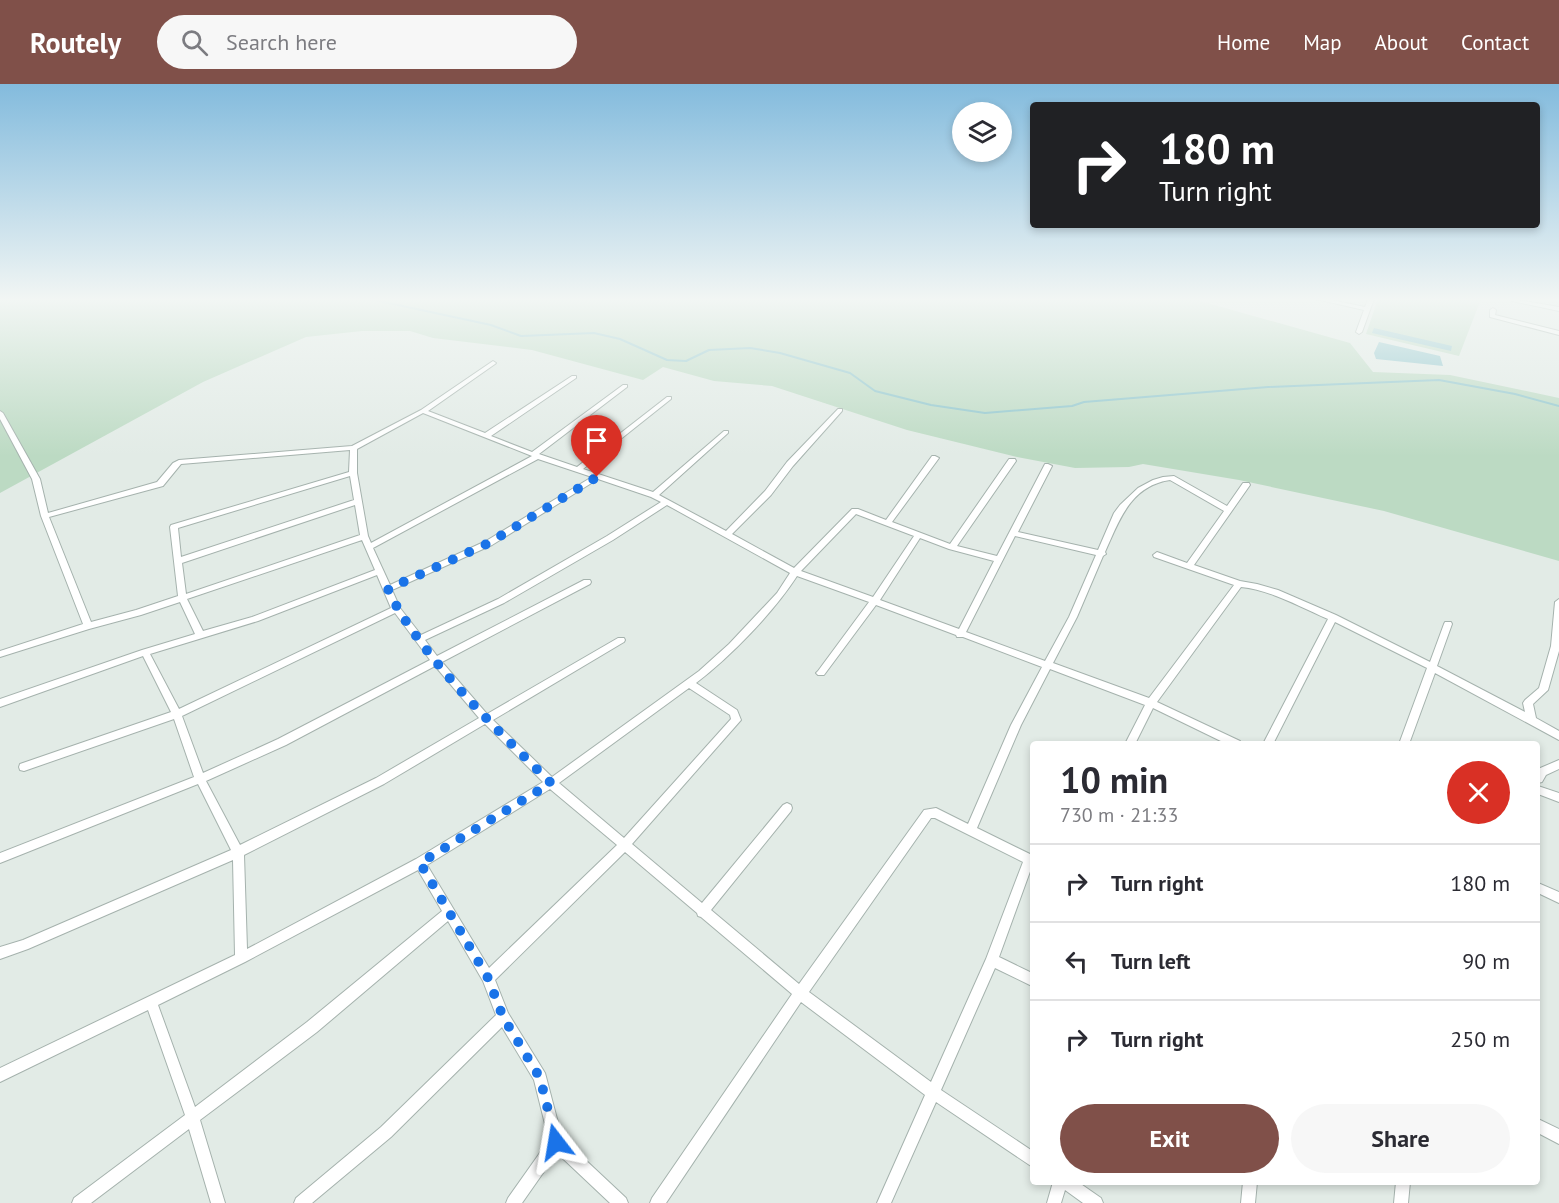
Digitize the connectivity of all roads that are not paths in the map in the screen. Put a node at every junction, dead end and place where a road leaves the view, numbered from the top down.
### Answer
1 (494, 363) dead end
2 (574, 377) dead end
3 (625, 386) dead end
4 (669, 398) dead end
5 (840, 410) dead end
6 (423, 411) junction
7 (0, 413) edge
8 (726, 432) dead end
9 (486, 436) junction
10 (354, 448) junction
11 (536, 455) junction
12 (935, 459) dead end
13 (1012, 461) dead end
14 (1048, 466) dead end
15 (578, 470) junction
16 (353, 473) junction
17 (597, 477) junction
18 (1246, 485) dead end
19 (654, 495) junction
20 (357, 502) junction
21 (665, 502) junction
22 (1227, 509) junction
23 (45, 516) junction
24 (887, 523) junction
25 (919, 534) junction
26 (1013, 534) junction
27 (726, 535) junction
28 (364, 536) junction
29 (370, 547) junction
30 (952, 547) junction
31 (1102, 554) junction
32 (1157, 555) dead end
33 (999, 560) junction
34 (179, 561) junction
35 (1188, 567) junction
36 (378, 572) junction
37 (795, 572) junction
38 (587, 582) dead end
39 (1239, 584) junction
40 (388, 589) junction
41 (182, 598) junction
42 (874, 602) junction
43 (1559, 602) edge
44 (396, 609) junction
45 (1333, 617) junction
46 (1448, 624) dead end
47 (88, 626) junction
48 (200, 635) junction
49 (960, 635) junction
50 (419, 639) junction
51 (621, 640) dead end
52 (145, 652) junction
53 (0, 654) edge
54 (436, 662) junction
55 (1047, 664) junction
56 (1432, 666) junction
57 (821, 673) dead end
58 (689, 682) junction
59 (0, 703) edge
60 (1151, 703) junction
61 (177, 714) junction
62 (486, 719) junction
63 (1531, 720) junction
64 (1559, 736) edge
65 (1132, 741) edge
66 (1230, 741) edge
67 (1270, 741) edge
68 (1405, 741) edge
69 (1559, 764) edge
70 (24, 767) dead end
71 (1540, 776) edge
72 (200, 779) junction
73 (551, 783) junction
74 (1540, 791) edge
75 (1559, 798) edge
76 (787, 808) dead end
77 (971, 830) junction
78 (625, 844) junction
79 (238, 852) junction
80 (0, 858) edge
81 (1030, 860) edge
82 (420, 863) junction
83 (1030, 864) edge
84 (1540, 889) edge
85 (1559, 898) edge
86 (702, 912) junction
87 (449, 913) junction
88 (0, 953) edge
89 (241, 958) junction
90 (992, 960) junction
91 (488, 978) junction
92 (1030, 979) edge
93 (800, 993) junction
94 (151, 1002) junction
95 (503, 1017) junction
96 (0, 1076) edge
97 (934, 1093) junction
98 (193, 1119) junction
99 (1540, 1126) edge
100 (1559, 1137) edge
101 (556, 1142) junction
102 (1030, 1158) edge
103 (1062, 1185) edge
104 (1068, 1185) edge
105 (1250, 1185) edge
106 (1403, 1185) edge
107 (79, 1203) edge
108 (218, 1203) edge
109 (301, 1203) edge
110 (513, 1203) edge
111 (621, 1203) edge
112 (657, 1203) edge
113 (884, 1203) edge
114 (1054, 1203) edge
115 (1096, 1203) edge
116 (1248, 1203) edge
117 (1401, 1203) edge

1 - 6 street
2 - 9 street
3 - 11 street
4 - 15 street
5 - 27 street
6 - 9 street
6 - 10 street
7 - 23 street
8 - 19 street
9 - 11 street
10 - 16 street
10 - 23 street
11 - 15 street
11 - 29 street
12 - 24 street
13 - 30 street
14 - 26 street
15 - 17 street
16 - 20 street
16 - 34 street
17 - 19 street
17 - 40 street
18 - 22 street
19 - 21 street
20 - 28 street
20 - 34 street
21 - 27 street
21 - 50 street
22 - 31 street
22 - 35 street
23 - 47 street
24 - 25 street
24 - 37 street
25 - 30 street
25 - 42 street
26 - 31 street
26 - 33 street
27 - 37 street
28 - 29 street
28 - 41 street
29 - 36 street
30 - 33 street
31 - 55 street
32 - 35 street
33 - 49 street
34 - 41 street
35 - 39 street
36 - 40 street
36 - 48 street
37 - 42 street
37 - 58 street
38 - 54 street
39 - 45 street
39 - 60 street
40 - 44 street
41 - 47 street
41 - 48 street
42 - 49 street
42 - 57 street
43 - 63 street
44 - 50 street
44 - 61 street
45 - 56 street
45 - 67 street
46 - 56 street
47 - 53 street
48 - 52 street
49 - 55 street
50 - 54 street
51 - 62 street
52 - 59 street
52 - 61 street
54 - 62 street
54 - 72 street
55 - 60 street
55 - 77 street
56 - 63 street
56 - 68 street
58 - 73 street
58 - 78 street
60 - 65 street
60 - 66 street
61 - 70 street
61 - 72 street
62 - 73 street
62 - 79 street
63 - 64 street
69 - 71 street
72 - 79 street
72 - 80 street
73 - 78 street
73 - 82 street
74 - 75 street
76 - 86 street
77 - 81 street
77 - 93 street
78 - 86 street
78 - 91 street
79 - 88 street
79 - 89 street
82 - 87 street
82 - 89 street
83 - 90 street
84 - 85 street
86 - 93 street
87 - 91 street
87 - 98 street
89 - 94 street
90 - 92 street
90 - 97 street
91 - 95 street
93 - 97 street
93 - 112 street
94 - 96 street
94 - 98 street
95 - 101 street
95 - 109 street
97 - 102 street
97 - 113 street
98 - 107 street
98 - 108 street
99 - 100 street
101 - 110 street
101 - 111 street
103 - 114 street
104 - 115 street
105 - 116 street
106 - 117 street

